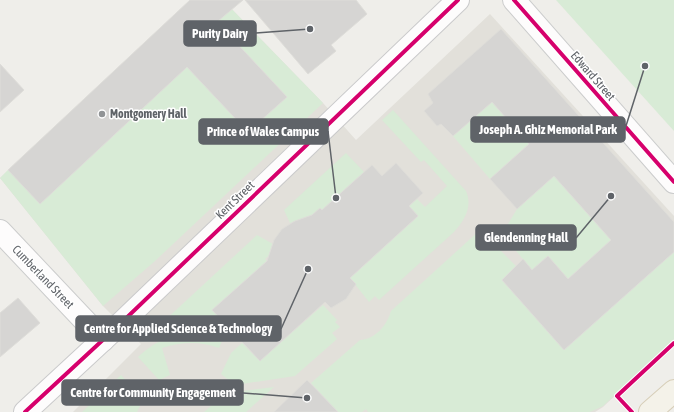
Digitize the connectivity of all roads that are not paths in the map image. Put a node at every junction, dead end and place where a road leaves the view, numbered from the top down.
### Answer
1 (458, 0) edge
2 (514, 0) edge
3 (674, 182) edge
4 (0, 231) edge
5 (103, 340) junction
6 (674, 391) edge
7 (25, 412) edge
8 (650, 412) edge

1 - 5 street, Kent Street
2 - 3 street, Edward Street
4 - 5 street, Cumberland Street
5 - 7 street, Kent Street
6 - 8 main road

